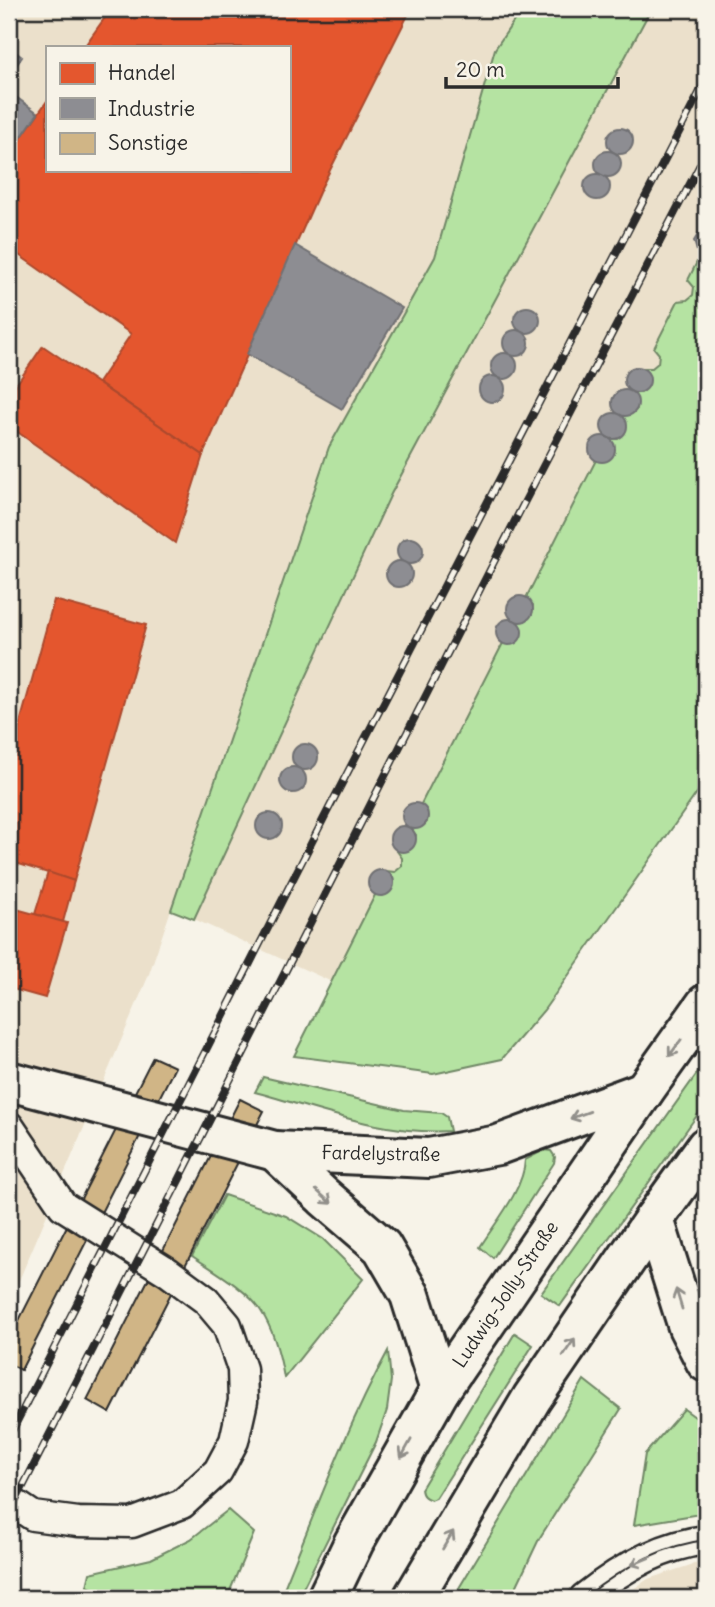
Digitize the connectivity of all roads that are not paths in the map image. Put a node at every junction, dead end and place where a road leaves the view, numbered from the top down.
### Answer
1 (706, 1004) edge
2 (9, 1081) edge
3 (644, 1091) junction
4 (9, 1126) edge
5 (706, 1147) edge
6 (275, 1151) junction
7 (654, 1219) junction
8 (706, 1362) edge
9 (440, 1390) junction
10 (9, 1500) edge
11 (706, 1541) edge
12 (327, 1598) edge
13 (413, 1598) edge
14 (584, 1598) edge

1 -> 3 main road, Ludwig-Jolly-Straße
2 - 6 main road, Fardelystraße
3 -> 6 main road, Fardelystraße
3 - 9 main road, Ludwig-Jolly-Straße
4 - 10 lane
5 - 7 main road
6 -> 9 main road, Fardelystraße
8 -> 7 main road
13 -> 7 main road
9 -> 12 main road, Ludwig-Jolly-Straße
11 -> 14 lane

